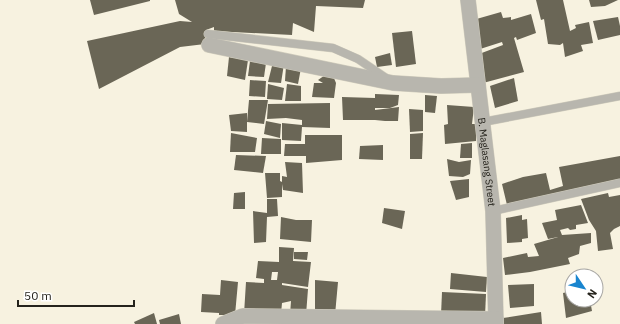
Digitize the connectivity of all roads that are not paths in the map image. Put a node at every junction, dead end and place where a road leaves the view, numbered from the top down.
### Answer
1 (468, 0) edge
2 (208, 40) joint
3 (393, 83) junction
4 (478, 85) junction
5 (620, 96) edge
6 (483, 122) junction
7 (620, 183) edge
8 (494, 211) junction
9 (496, 321) edge
10 (223, 324) edge

1 - 4 street, B. Maglasang Street
2 - 3 street
2 - 3 lane
3 - 4 street
4 - 6 street, B. Maglasang Street
5 - 6 lane
6 - 8 street, B. Maglasang Street
7 - 8 lane
8 - 9 street, B. Maglasang Street
9 - 10 street

